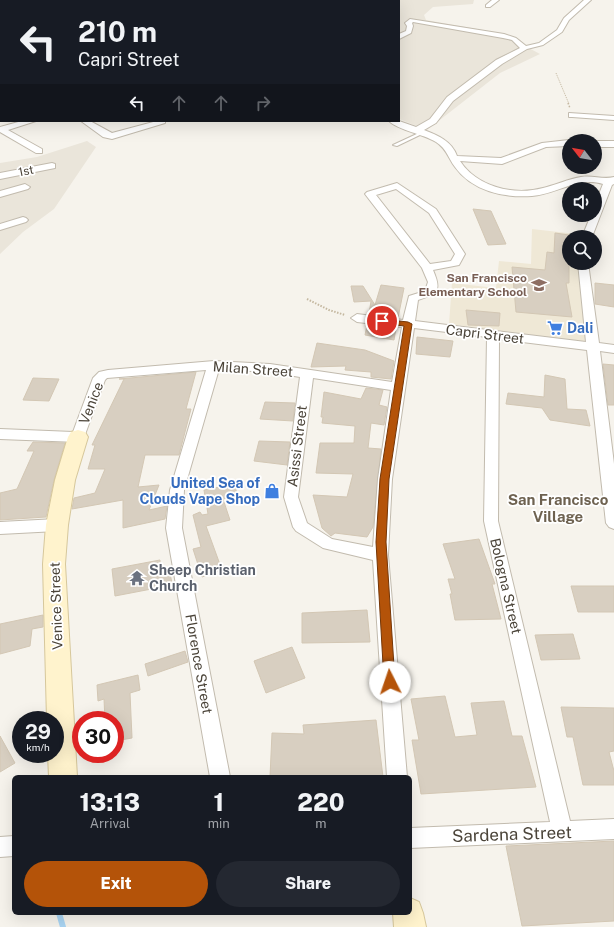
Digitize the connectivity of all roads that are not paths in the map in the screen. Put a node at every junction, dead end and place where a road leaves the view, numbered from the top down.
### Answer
1 (496, 0) edge
2 (588, 0) edge
3 (488, 6) dead end
4 (400, 36) edge
5 (525, 48) junction
6 (572, 114) road end
7 (614, 118) edge
8 (28, 122) edge
9 (87, 122) edge
10 (161, 122) edge
11 (395, 122) edge
12 (0, 129) edge
13 (420, 132) junction
14 (562, 144) edge
15 (602, 144) edge
16 (614, 144) edge
17 (395, 145) dead end
18 (39, 151) dead end
19 (453, 158) junction
20 (52, 166) dead end
21 (0, 176) edge
22 (611, 181) edge
23 (25, 187) dead end
24 (0, 194) edge
25 (23, 220) dead end
26 (0, 227) edge
27 (590, 230) edge
28 (427, 268) junction
29 (584, 270) edge
30 (357, 318) road end
31 (408, 324) junction
32 (493, 335) junction
33 (593, 347) junction
34 (614, 349) edge
35 (214, 365) junction
36 (307, 373) junction
37 (108, 374) joint
38 (398, 387) junction
39 (0, 434) edge
40 (78, 437) junction
41 (614, 523) edge
42 (57, 525) junction
43 (0, 528) edge
44 (380, 555) junction
45 (63, 775) edge
46 (220, 775) edge
47 (397, 775) edge
48 (614, 829) edge
49 (562, 832) junction
50 (412, 838) edge
51 (12, 846) edge
52 (0, 847) edge
53 (408, 915) edge
54 (410, 927) edge

1 - 3 street
2 - 5 street
4 - 5 street
5 - 13 street
6 - 7 street
8 - 12 street
9 - 10 street
11 - 13 street
12 - 18 street
13 - 17 lane
13 - 19 street
14 - 19 street
15 - 16 street
19 - 22 street
20 - 21 street, 1st
22 - 27 street
23 - 24 street
25 - 26 street
28 - 28 street
28 - 31 street
29 - 33 street
30 - 31 street, Capri Street
31 - 32 street, Capri Street
31 - 38 street
32 - 33 street, Capri Street
32 - 49 street, Bologna Street
33 - 34 street, Capri Street
33 - 41 street
35 - 36 street, Milan Street
35 - 37 street, Milan Street
35 - 46 street, Florence Street
36 - 38 street, Milan Street
36 - 44 street, Asissi Street
37 - 40 street, Venice
38 - 44 street
39 - 40 street
40 - 42 street, Venice Street
42 - 43 street
42 - 45 street, Venice Street
44 - 47 street
48 - 49 street, Sardena Street
49 - 50 street, Sardena Street
51 - 52 street
53 - 54 street

